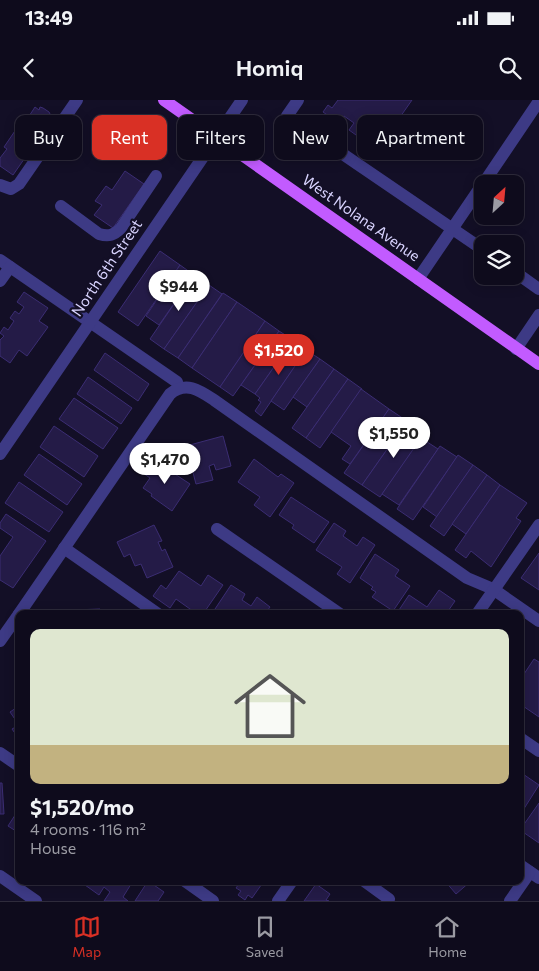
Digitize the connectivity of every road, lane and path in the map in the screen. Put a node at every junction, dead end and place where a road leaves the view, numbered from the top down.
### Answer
1 (77, 100) edge
2 (164, 100) edge
3 (242, 100) edge
4 (298, 100) edge
5 (539, 101) edge
6 (186, 115) edge
7 (231, 115) edge
8 (200, 160) edge
9 (250, 160) edge
10 (489, 175) edge
11 (156, 176) dead end
12 (0, 185) edge
13 (474, 198) edge
14 (61, 206) dead end
15 (453, 229) junction
16 (474, 243) edge
17 (5, 263) edge
18 (524, 278) edge
19 (418, 279) junction
20 (0, 281) edge
21 (539, 288) edge
22 (539, 316) edge
23 (90, 322) junction
24 (516, 349) junction
25 (539, 364) edge
26 (178, 387) junction
27 (0, 454) edge
28 (539, 525) edge
29 (217, 529) dead end
30 (64, 548) junction
31 (493, 590) junction
32 (22, 610) edge
33 (152, 610) edge
34 (334, 610) edge
35 (480, 610) edge
36 (523, 610) edge
37 (524, 611) edge
38 (15, 620) edge
39 (539, 621) edge
40 (0, 641) edge
41 (524, 741) edge
42 (539, 751) edge
43 (0, 753) edge
44 (15, 763) edge
45 (0, 876) edge
46 (191, 885) edge
47 (289, 885) edge
48 (370, 885) edge
49 (521, 885) edge
50 (389, 899) dead end
51 (36, 901) edge
52 (213, 901) edge
53 (278, 901) edge
54 (510, 901) edge

1 - 12 street
2 - 6 main road, West Nolana Avenue
3 - 7 street, North 6th Street
4 - 15 street
5 - 10 street
8 - 23 street, North 6th Street
9 - 19 main road, West Nolana Avenue
11 - 14 street
13 - 15 street
15 - 16 street
15 - 19 street
17 - 20 street
17 - 23 street
18 - 21 street
19 - 24 main road, West Nolana Avenue
22 - 24 street
23 - 26 street
23 - 27 street, North 6th Street
24 - 25 main road, West Nolana Avenue
26 - 30 street
26 - 31 street
28 - 31 street
29 - 34 street
30 - 32 street
30 - 33 street
31 - 35 street
31 - 36 street
37 - 39 street
38 - 40 street
41 - 42 street
43 - 44 street
45 - 51 street
46 - 52 street
47 - 53 street
48 - 50 street
49 - 54 street

